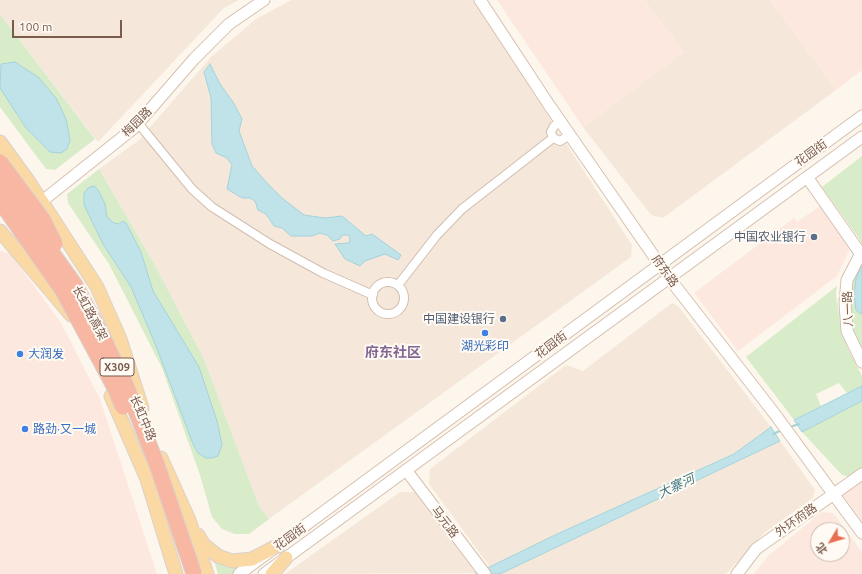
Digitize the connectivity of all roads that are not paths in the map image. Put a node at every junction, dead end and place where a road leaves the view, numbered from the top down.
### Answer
1 (264, 0) edge
2 (480, 0) edge
3 (862, 116) edge
4 (561, 122) junction
5 (138, 123) junction
6 (570, 135) junction
7 (862, 137) edge
8 (553, 138) junction
9 (0, 142) edge
10 (0, 162) edge
11 (0, 170) edge
12 (807, 177) junction
13 (0, 180) edge
14 (0, 201) edge
15 (42, 201) junction
16 (0, 208) edge
17 (30, 210) junction
18 (0, 213) edge
19 (12, 224) junction
20 (0, 232) edge
21 (660, 264) junction
22 (50, 270) junction
23 (669, 278) junction
24 (75, 285) junction
25 (398, 285) junction
26 (373, 295) junction
27 (71, 315) junction
28 (862, 362) edge
29 (153, 442) junction
30 (406, 470) junction
31 (862, 474) edge
32 (834, 494) junction
33 (189, 520) junction
34 (862, 533) edge
35 (279, 545) junction
36 (286, 558) junction
37 (202, 571) edge
38 (483, 571) edge
39 (176, 574) edge
40 (182, 574) edge
41 (239, 574) edge
42 (264, 574) edge
43 (272, 574) edge
44 (737, 574) edge

1 - 5 main road, 梅园路
2 - 4 main road, 府东路
3 - 21 main road, 花园街
4 - 6 main road, 府东路
4 - 8 street
5 - 15 main road, 梅园路
5 - 26 street
6 - 8 street
6 - 21 main road, 府东路
7 - 12 main road, 花园街
8 - 25 street
9 - 15 main road
10 - 24 highway, bridge
11 - 17 main road, 长虹中路
12 - 23 main road, 花园街
12 - 28 main road, 八一路
13 - 24 highway, 长虹路高架 / X309, bridge
14 - 22 highway, 长虹路高架 / X309, bridge
15 - 17 main road, 梅园路
15 - 29 main road
16 - 19 main road, 长虹中路
17 - 19 main road, 梅园路
17 - 29 main road, 长虹中路
18 - 22 highway, bridge
19 - 20 main road, 梅园路
19 - 27 main road, 长虹中路
20 - 27 main road
21 - 23 main road, 府东路
21 - 35 main road, 花园街
22 - 40 highway, 长虹路高架 / X309, bridge
23 - 30 main road, 花园街
23 - 32 main road, 府东路
24 - 37 highway, 长虹路高架 / X309, bridge
25 - 26 street
25 - 26 street
27 - 39 main road, 长虹中路
29 - 33 main road, 长虹中路
30 - 36 main road, 花园街
30 - 38 main road, 马元路
31 - 32 main road, 外环府路
32 - 34 main road, 府东路
32 - 44 main road, 外环府路
33 - 35 main road
33 - 37 main road, 长虹中路
35 - 41 main road, 花园街
36 - 42 main road, 花园街
36 - 43 main road
37 - 40 main road

